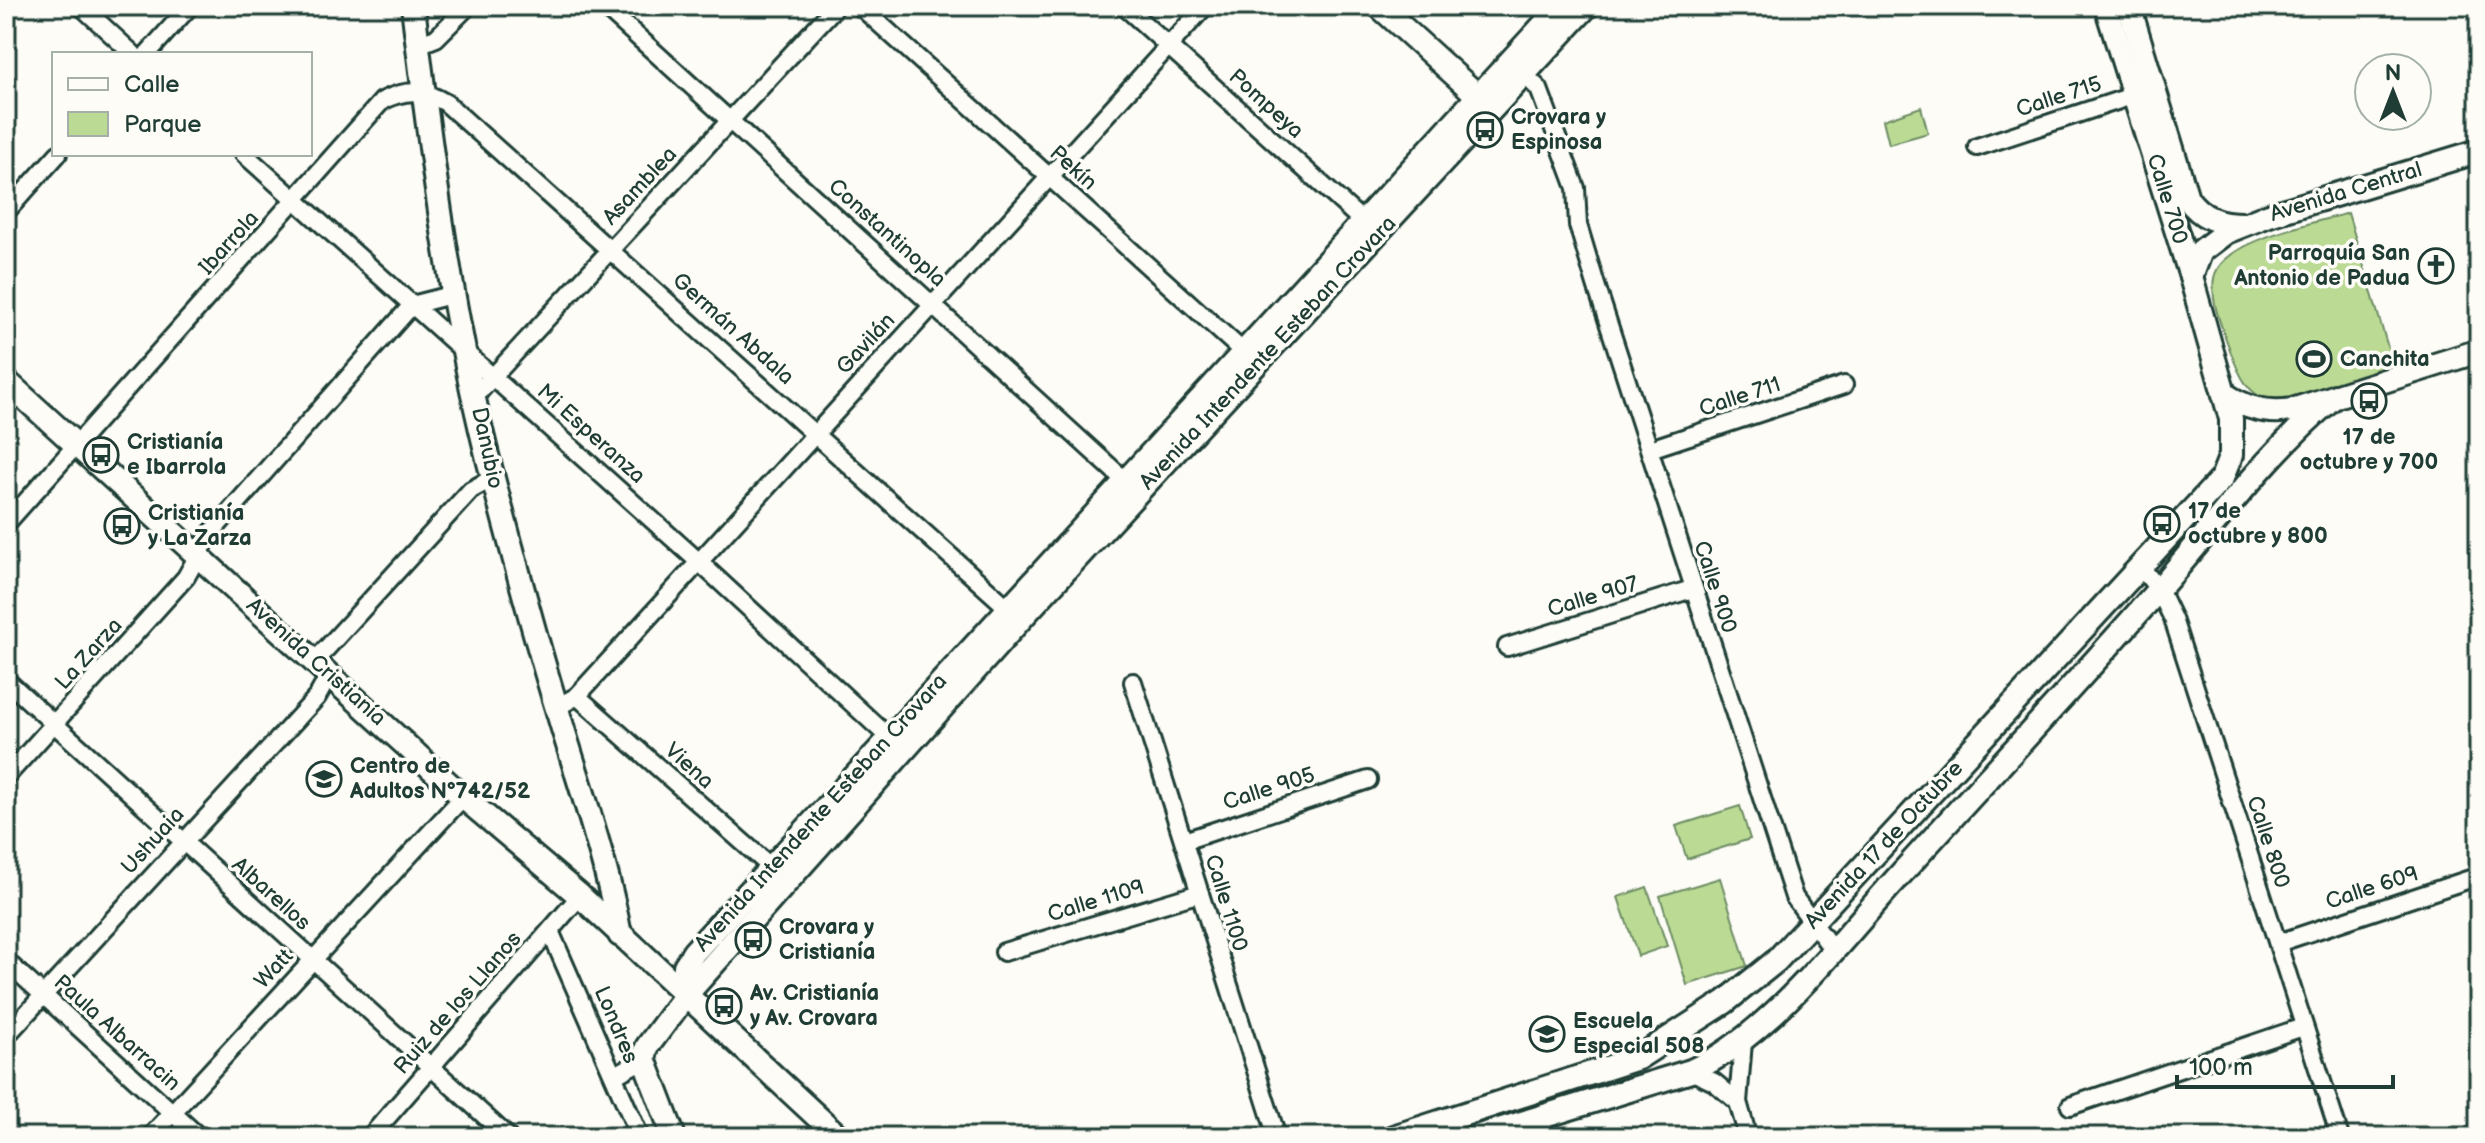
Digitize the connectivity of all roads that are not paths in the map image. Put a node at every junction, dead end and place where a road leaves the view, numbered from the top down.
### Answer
1 (81, 6) edge
2 (190, 6) edge
3 (413, 6) edge
4 (468, 6) edge
5 (604, 6) edge
6 (836, 6) edge
7 (860, 6) edge
8 (1124, 6) edge
9 (1205, 6) edge
10 (1379, 6) edge
11 (1561, 6) edge
12 (1587, 6) edge
13 (2106, 6) edge
14 (2129, 6) edge
15 (418, 45) junction
16 (1168, 46) junction
17 (131, 52) edge
18 (149, 52) edge
19 (1525, 75) junction
20 (2144, 92) junction
21 (423, 93) junction
22 (1485, 102) junction
23 (731, 120) junction
24 (1977, 147) dead end
25 (2479, 151) edge
26 (56, 156) edge
27 (246, 156) edge
28 (1049, 176) junction
29 (297, 201) junction
30 (6, 212) edge
31 (2244, 224) junction
32 (1371, 229) junction
33 (611, 249) junction
34 (2191, 277) junction
35 (455, 294) junction
36 (932, 304) junction
37 (412, 305) junction
38 (2479, 351) edge
39 (467, 353) junction
40 (1251, 358) junction
41 (495, 377) junction
42 (6, 381) edge
43 (1844, 385) dead end
44 (2224, 394) junction
45 (476, 395) junction
46 (2335, 396) junction
47 (815, 431) junction
48 (78, 443) junction
49 (1650, 449) junction
50 (493, 478) junction
51 (1132, 487) junction
52 (6, 524) edge
53 (198, 554) junction
54 (698, 561) junction
55 (2141, 567) junction
56 (1692, 589) junction
57 (2159, 590) junction
58 (1014, 613) junction
59 (1507, 647) dead end
60 (322, 668) junction
61 (6, 680) edge
62 (1133, 682) dead end
63 (577, 696) junction
64 (556, 708) junction
65 (55, 725) junction
66 (896, 744) junction
67 (6, 777) edge
68 (1368, 780) dead end
69 (463, 797) junction
70 (1184, 841) junction
71 (181, 842) junction
72 (772, 868) junction
73 (2479, 876) edge
74 (610, 880) junction
75 (1200, 893) junction
76 (584, 900) junction
77 (1811, 924) junction
78 (550, 931) junction
79 (620, 935) junction
80 (2278, 943) junction
81 (1833, 950) junction
82 (1004, 952) dead end
83 (6, 961) edge
84 (312, 961) junction
85 (43, 996) junction
86 (685, 996) junction
87 (2303, 1027) junction
88 (6, 1036) edge
89 (1743, 1042) junction
90 (1638, 1058) junction
91 (644, 1059) junction
92 (431, 1068) junction
93 (1691, 1071) junction
94 (614, 1076) junction
95 (1649, 1085) junction
96 (1738, 1102) junction
97 (2070, 1106) dead end
98 (173, 1113) junction
99 (1528, 1121) junction
100 (150, 1137) edge
101 (199, 1137) edge
102 (370, 1137) edge
103 (508, 1137) edge
104 (640, 1137) edge
105 (674, 1137) edge
106 (839, 1137) edge
107 (1277, 1137) edge
108 (1393, 1137) edge
109 (1476, 1137) edge
110 (1554, 1137) edge
111 (1748, 1137) edge
112 (2340, 1137) edge

1 - 17 street
2 - 18 street
3 - 15 main road, Danubio
4 - 15 street
5 - 23 street, Constantinopla
6 - 23 street, Asamblea
7 - 28 street, Pekín
8 - 16 street, Pompeya
9 - 16 street, Gavilán
10 - 22 main road
11 - 22 main road, Avenida Intendente Esteban Crovara
12 - 19 main road, Avenida Intendente Esteban Crovara
13 - 20 main road, Calle 700
14 - 20 main road, Calle 700
15 - 21 main road, Danubio
16 - 28 street, Gavilán
16 - 32 street, Pompeya
19 - 22 main road, Avenida Intendente Esteban Crovara
19 - 49 street, Calle 900
20 - 24 street, Calle 715
20 - 31 main road, Calle 700
20 - 34 main road, Calle 700
21 - 29 street, Ibarrola
21 - 33 street, Germán Abdala
21 - 35 main road, Danubio
22 - 32 main road, Avenida Intendente Esteban Crovara
23 - 33 street, Asamblea
23 - 36 street, Constantinopla
25 - 31 main road, Avenida Central
26 - 30 street
27 - 29 street, Mi Esperanza
28 - 36 street, Gavilán
28 - 40 street, Pekín
29 - 37 street, Mi Esperanza
29 - 48 street, Ibarrola
31 - 34 main road, Avenida Central
32 - 40 main road, Avenida Intendente Esteban Crovara
33 - 41 street, Asamblea
33 - 47 street, Germán Abdala
34 - 44 main road, Calle 700
35 - 37 street
35 - 39 main road, Danubio
36 - 47 street, Gavilán
36 - 51 street, Constantinopla
37 - 39 street, Mi Esperanza
37 - 53 street
38 - 46 main road
39 - 41 street, Mi Esperanza
39 - 45 main road, Danubio
40 - 51 main road, Avenida Intendente Esteban Crovara
41 - 45 street, Asamblea
41 - 54 street, Mi Esperanza
42 - 48 main road, Avenida Cristianía
43 - 49 street, Calle 711
44 - 46 main road
44 - 55 main road, Avenida 17 de Octubre
45 - 50 main road, Danubio
46 - 57 main road, Avenida 17 de Octubre
47 - 54 street, Gavilán
47 - 58 street, Germán Abdala
48 - 52 street, Ibarrola
48 - 53 main road, Avenida Cristianía
49 - 56 street, Calle 900
50 - 60 street
50 - 64 main road, Danubio
51 - 58 main road, Avenida Intendente Esteban Crovara
53 - 60 main road, Avenida Cristianía
53 - 65 street, La Zarza
54 - 63 street, Gavilán
54 - 66 street, Mi Esperanza
55 - 57 street, Calle 800
55 - 77 main road, Avenida 17 de Octubre
56 - 59 street, Calle 907
56 - 77 street, Calle 900
57 - 80 street, Calle 800
57 - 81 main road, Avenida 17 de Octubre
58 - 66 main road, Avenida Intendente Esteban Crovara
60 - 69 main road, Avenida Cristianía
60 - 71 street, Ushuaia
61 - 65 street, Albarellos
62 - 70 street, Calle 1100
63 - 64 street, Gavilán
63 - 72 street, Viena
64 - 74 main road, Danubio
65 - 67 street, La Zarza
65 - 71 street, Albarellos
66 - 72 main road, Avenida Intendente Esteban Crovara
66 - 86 main road, Avenida Intendente Esteban Crovara
68 - 70 street, Calle 905
69 - 76 main road, Avenida Cristianía
69 - 84 street, Watt
70 - 75 street, Calle 1100
71 - 84 street, Albarellos
71 - 85 street, Ushuaia
72 - 86 main road, Avenida Intendente Esteban Crovara
73 - 80 street, Calle 609
74 - 76 main road
74 - 79 main road, Danubio
75 - 82 street, Calle 1109
75 - 107 street, Calle 1100
76 - 78 street, Ruiz de los Llanos
76 - 79 main road, Avenida Cristianía
77 - 81 street, Calle 900
77 - 90 main road, Avenida 17 de Octubre
78 - 92 street, Ruiz de los Llanos
78 - 94 street, Londres
79 - 86 main road, Avenida Cristianía
80 - 87 street, Calle 800
81 - 89 main road, Avenida 17 de Octubre
83 - 85 street, Paula Albarracin
84 - 92 street, Albarellos
84 - 98 street, Watt
85 - 88 street, Ushuaia
85 - 98 street, Paula Albarracin
86 - 91 main road
86 - 106 main road, Avenida Cristianía
87 - 97 street
87 - 112 street, Calle 800
89 - 93 main road, Avenida 17 de Octubre
89 - 96 street
90 - 95 street
90 - 108 main road, Avenida 17 de Octubre
91 - 94 street
91 - 105 main road
92 - 102 street, Ruiz de los Llanos
92 - 103 street, Albarellos
93 - 95 main road, Avenida 17 de Octubre
93 - 96 street
94 - 104 street, Londres
95 - 99 main road, Avenida 17 de Octubre
96 - 111 street
98 - 100 street, Watt
98 - 101 street, Paula Albarracin
99 - 109 main road, Avenida 17 de Octubre
99 - 110 street

